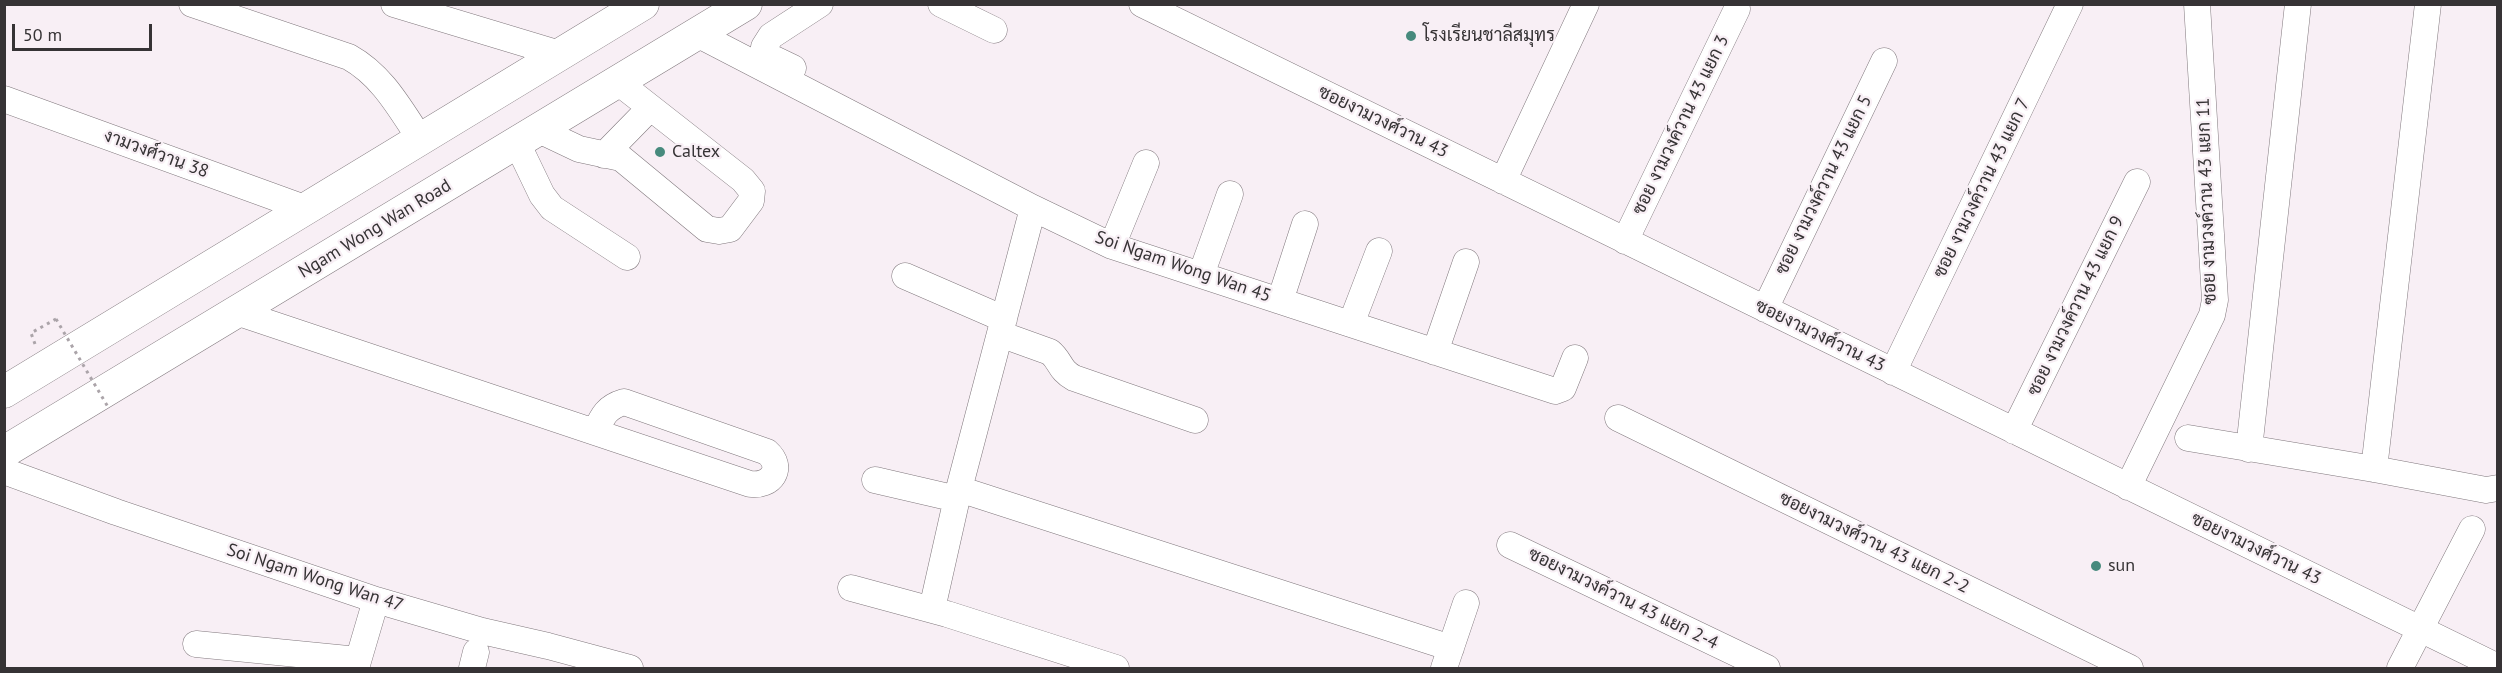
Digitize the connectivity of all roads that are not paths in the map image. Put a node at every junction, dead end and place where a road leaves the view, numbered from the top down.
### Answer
1 (192, 4) edge
2 (394, 4) edge
3 (746, 4) edge
4 (820, 4) edge
5 (941, 4) edge
6 (1142, 4) edge
7 (1586, 4) edge
8 (2070, 4) edge
9 (2197, 4) edge
10 (2298, 4) edge
11 (2428, 4) edge
12 (634, 6) edge
13 (1737, 9) dead end
14 (994, 30) dead end
15 (697, 34) junction
16 (562, 56) junction
17 (1884, 61) dead end
18 (618, 82) junction
19 (4, 99) edge
20 (650, 108) junction
21 (906, 126) dead end
22 (528, 136) junction
23 (421, 140) junction
24 (604, 155) junction
25 (1146, 163) dead end
26 (1503, 181) junction
27 (2137, 182) dead end
28 (1230, 194) dead end
29 (307, 208) junction
30 (1033, 208) junction
31 (1305, 224) dead end
32 (1625, 241) junction
33 (1112, 246) junction
34 (1379, 251) dead end
35 (627, 257) dead end
36 (1466, 262) dead end
37 (1201, 275) junction
38 (905, 276) dead end
39 (1280, 301) junction
40 (1765, 309) junction
41 (236, 312) junction
42 (1351, 324) junction
43 (1002, 326) junction
44 (1435, 351) junction
45 (1575, 358) dead end
46 (1893, 372) junction
47 (4, 392) edge
48 (1618, 418) dead end
49 (1195, 420) dead end
50 (2014, 431) junction
51 (595, 432) junction
52 (2187, 438) dead end
53 (2249, 449) junction
54 (4, 452) edge
55 (2374, 469) junction
56 (4, 471) edge
57 (875, 480) dead end
58 (2128, 487) junction
59 (2497, 489) edge
60 (958, 494) junction
61 (2472, 529) dead end
62 (1510, 545) dead end
63 (850, 588) dead end
64 (376, 600) junction
65 (1466, 603) dead end
66 (932, 609) junction
67 (2420, 629) junction
68 (196, 644) dead end
69 (1447, 658) edge
70 (357, 664) edge
71 (2498, 667) edge
72 (630, 669) edge
73 (1116, 669) edge
74 (1767, 669) edge
75 (2130, 669) edge
76 (2400, 669) edge

1 - 23 street
2 - 16 street
3 - 15 main road, Ngam Wong Wan Road
4 - 21 street
5 - 14 street
6 - 26 street, ซอยงามวงศ์วาน 43
7 - 26 street
8 - 46 street, ซอย งามวงค์วาน 43 แยก 7
9 - 58 street, ซอย งามวงค์วาน 43 แยก 11
10 - 53 street
11 - 55 street
12 - 16 main road
13 - 32 street, ซอย งามวงค์วาน 43 แยก 3
15 - 18 main road, Ngam Wong Wan Road
15 - 30 street, Soi Ngam Wong Wan 45
16 - 23 main road
17 - 40 street, ซอย งามวงค์วาน 43 แยก 5
18 - 20 street
18 - 22 main road, Ngam Wong Wan Road
19 - 29 street, งามวงศ์วาน 38
20 - 24 street
20 - 24 street
22 - 24 street
22 - 35 street
22 - 41 main road, Ngam Wong Wan Road
23 - 29 main road
25 - 33 street
26 - 32 street, ซอยงามวงศ์วาน 43
27 - 50 street, ซอย งามวงค์วาน 43 แยก 9
28 - 37 street
29 - 47 main road
30 - 33 street, Soi Ngam Wong Wan 45
30 - 43 street
31 - 39 street
32 - 40 street, ซอยงามวงศ์วาน 43
33 - 37 street, Soi Ngam Wong Wan 45
34 - 42 street
36 - 44 street
37 - 39 street, Soi Ngam Wong Wan 45
38 - 43 street
39 - 42 street, Soi Ngam Wong Wan 45
40 - 46 street, ซอยงามวงศ์วาน 43
41 - 51 street
41 - 54 main road, Ngam Wong Wan Road
42 - 44 street, Soi Ngam Wong Wan 45
43 - 49 street
43 - 60 street
44 - 45 street, Soi Ngam Wong Wan 45
46 - 50 street, ซอยงามวงศ์วาน 43
48 - 75 street, ซอยงามวงศ์วาน 43 แยก 2-2
50 - 58 street, ซอยงามวงศ์วาน 43
51 - 51 street
52 - 53 street
53 - 55 street
55 - 59 street
56 - 64 street, Soi Ngam Wong Wan 47
57 - 60 street
58 - 67 street, ซอยงามวงศ์วาน 43
60 - 66 street
60 - 69 street
61 - 67 street
62 - 74 street, ซอยงามวงค์วาน 43 แยก 2-4
63 - 66 street
64 - 70 street
64 - 72 street, Soi Ngam Wong Wan 47
65 - 69 street
66 - 73 street
67 - 71 street, ซอยงามวงศ์วาน 43
67 - 76 street
68 - 70 street

